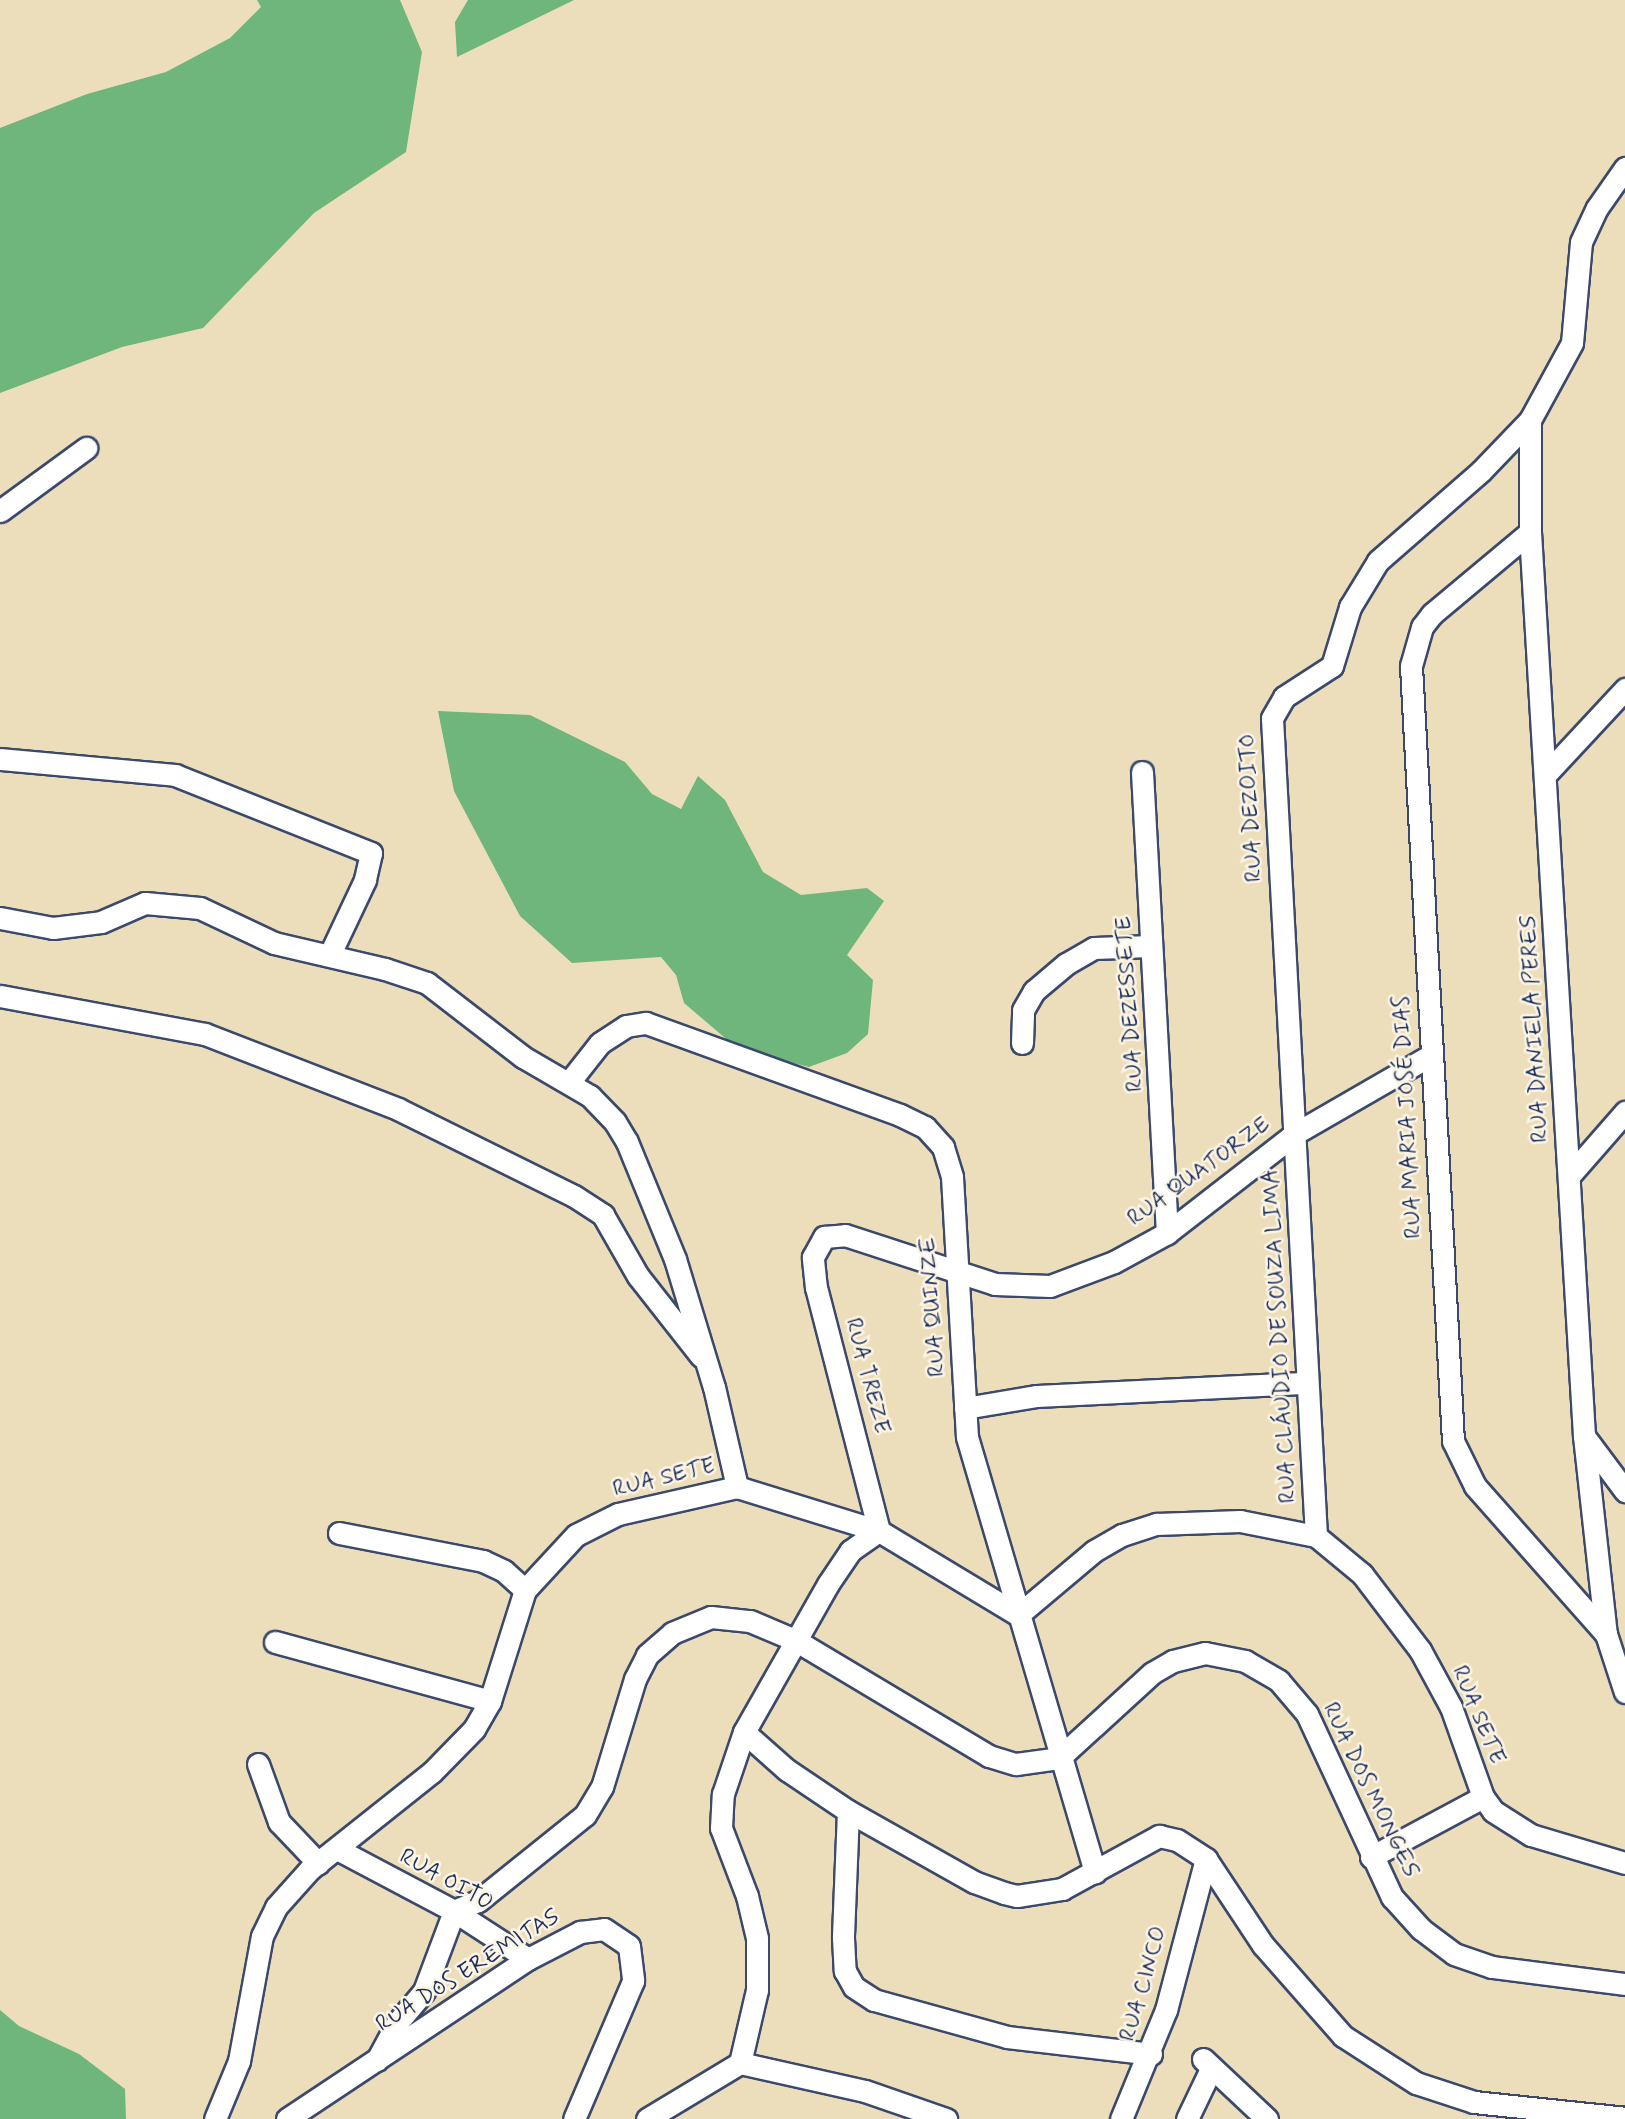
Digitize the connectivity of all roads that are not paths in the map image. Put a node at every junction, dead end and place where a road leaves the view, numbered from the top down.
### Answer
1 (1625, 168) edge
2 (1530, 420) junction
3 (86, 448) dead end
4 (0, 511) edge
5 (1530, 532) junction
6 (1625, 689) edge
7 (0, 759) edge
8 (1142, 772) dead end
9 (1547, 772) junction
10 (0, 918) edge
11 (1151, 946) junction
12 (330, 954) junction
13 (0, 996) edge
14 (1022, 1043) dead end
15 (1430, 1055) junction
16 (570, 1081) junction
17 (1625, 1112) edge
18 (1296, 1133) junction
19 (1570, 1175) junction
20 (1167, 1233) junction
21 (824, 1237) joint
22 (955, 1268) junction
23 (705, 1360) junction
24 (1307, 1383) junction
25 (965, 1408) junction
26 (1584, 1436) junction
27 (737, 1487) junction
28 (1625, 1490) edge
29 (879, 1531) junction
30 (338, 1533) dead end
31 (1316, 1536) junction
32 (525, 1590) junction
33 (1018, 1615) junction
34 (1606, 1634) junction
35 (795, 1640) junction
36 (275, 1642) dead end
37 (1625, 1692) edge
38 (490, 1701) junction
39 (744, 1732) junction
40 (1059, 1758) junction
41 (258, 1764) dead end
42 (1483, 1797) junction
43 (848, 1811) junction
44 (337, 1849) junction
45 (1371, 1857) junction
46 (1206, 1859) junction
47 (318, 1863) junction
48 (1625, 1863) edge
49 (1095, 1873) junction
50 (454, 1911) junction
51 (528, 1959) junction
52 (1625, 1984) edge
53 (1151, 2054) junction
54 (377, 2060) junction
55 (740, 2063) junction
56 (1625, 2118) edge
57 (215, 2119) edge
58 (287, 2119) edge
59 (574, 2119) edge
60 (647, 2119) edge
61 (946, 2119) edge
62 (1121, 2119) edge
63 (1187, 2119) edge
64 (1267, 2119) edge

1 - 2 street
2 - 5 street, RUA DANIELA PERES
2 - 18 street, RUA DEZOITO
3 - 4 street
5 - 9 street, RUA DANIELA PERES
5 - 15 street, RUA MARIA JOSÉ DIAS
6 - 9 street
7 - 12 street
8 - 11 street, RUA DEZESSETE
9 - 19 street, RUA DANIELA PERES
10 - 12 street
11 - 14 street
11 - 20 street, RUA DEZESSETE
12 - 16 street
13 - 23 street
15 - 18 street, RUA QUATORZE
15 - 34 street, RUA MARIA JOSÉ DIAS
16 - 22 street, RUA QUINZE
16 - 23 street
17 - 19 street
18 - 20 street, RUA QUATORZE
18 - 24 street, RUA CLÁUDIO DE SOUZA LIMA
19 - 26 street, RUA DANIELA PERES
20 - 22 street, RUA QUATORZE
21 - 22 street, RUA QUATORZE
21 - 29 street, RUA TREZE
22 - 25 street, RUA QUINZE
23 - 27 street
24 - 25 street
24 - 31 street, RUA CLÁUDIO DE SOUZA LIMA
25 - 33 street, RUA QUINZE
26 - 28 street
26 - 34 street, RUA DANIELA PERES
27 - 29 street, RUA SETE
27 - 32 street, RUA SETE
29 - 33 street, RUA SETE
29 - 35 street
30 - 32 street
31 - 33 street
31 - 42 street, RUA SETE
32 - 38 street
33 - 40 street, RUA QUINZE
34 - 37 street, RUA MARIA JOSÉ DIAS
35 - 39 street
35 - 40 street
35 - 50 street
36 - 38 street
38 - 44 street
39 - 43 street
39 - 55 street
40 - 45 street, RUA DOS MONGES
40 - 49 street, RUA QUINZE
41 - 47 street
42 - 45 street
42 - 48 street, RUA SETE
43 - 49 street
43 - 53 street
44 - 47 street
44 - 50 street, RUA OITO
45 - 52 street, RUA DOS MONGES
46 - 49 street
46 - 53 street, RUA CINCO
46 - 56 street
47 - 57 street
50 - 51 street, RUA OITO
50 - 54 street
51 - 54 street, RUA DOS EREMITAS
51 - 59 street, RUA DOS EREMITAS
53 - 62 street, RUA CINCO
54 - 58 street, RUA DOS EREMITAS
55 - 60 street
55 - 61 street
63 - 64 street

